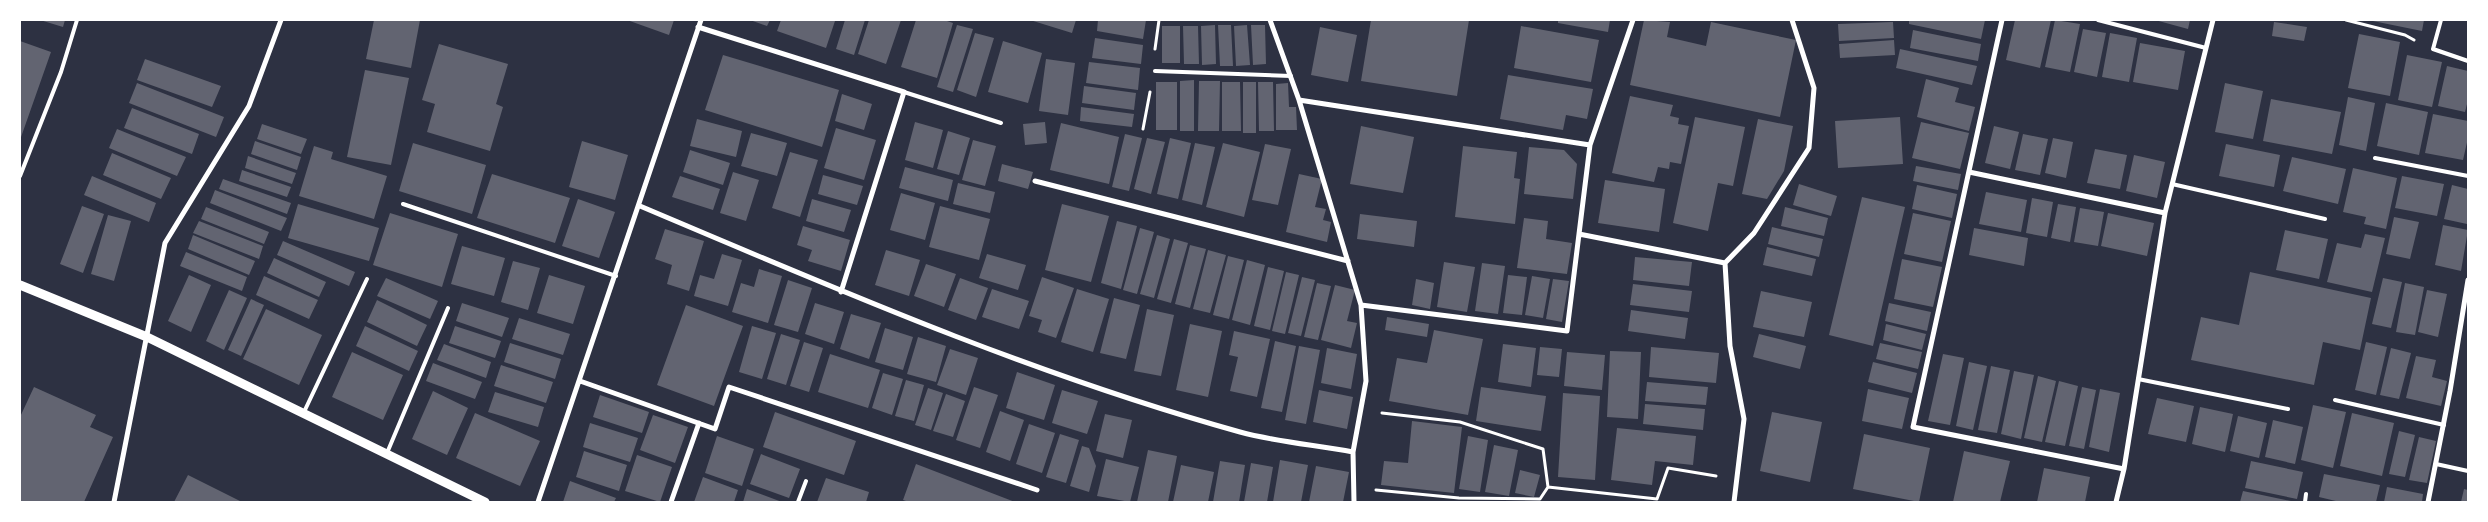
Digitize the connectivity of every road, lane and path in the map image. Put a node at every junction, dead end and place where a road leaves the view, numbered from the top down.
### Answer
1 (76, 20) edge
2 (280, 20) edge
3 (700, 20) edge
4 (1270, 20) edge
5 (1633, 20) edge
6 (1792, 20) edge
7 (2002, 20) edge
8 (2098, 20) edge
9 (2213, 20) edge
10 (2346, 20) edge
11 (2441, 20) edge
12 (698, 27) junction
13 (2206, 48) junction
14 (2433, 49) junction
15 (2468, 61) edge
16 (1155, 71) dead end
17 (1291, 76) junction
18 (904, 92) junction
19 (1300, 100) junction
20 (1001, 123) dead end
21 (1590, 145) junction
22 (2375, 158) dead end
23 (1968, 172) junction
24 (20, 176) edge
25 (2468, 176) edge
26 (1035, 181) dead end
27 (2172, 184) junction
28 (403, 204) dead end
29 (640, 206) junction
30 (2165, 213) junction
31 (2325, 219) dead end
32 (1579, 234) junction
33 (1348, 260) junction
34 (1724, 263) junction
35 (616, 276) junction
36 (367, 279) dead end
37 (2468, 280) edge
38 (20, 285) edge
39 (841, 292) junction
40 (1361, 305) junction
41 (448, 308) dead end
42 (146, 337) junction
43 (2138, 380) junction
44 (580, 381) junction
45 (2335, 400) dead end
46 (2288, 409) dead end
47 (1360, 411) junction
48 (303, 413) junction
49 (699, 423) junction
50 (2444, 424) junction
51 (1353, 452) junction
52 (387, 454) junction
53 (2436, 464) junction
54 (2124, 469) junction
55 (2468, 471) edge
56 (1737, 480) junction
57 (806, 481) dead end
58 (1548, 487) junction
59 (1354, 488) junction
60 (1037, 490) dead end
61 (2306, 494) dead end
62 (114, 502) edge
63 (485, 502) edge
64 (538, 502) edge
65 (671, 502) edge
66 (798, 502) edge
67 (1354, 502) edge
68 (1734, 502) edge
69 (2116, 502) edge
70 (2305, 502) edge
71 (2428, 502) edge

1 - 24 lane
2 - 42 street
3 - 12 street
4 - 17 street
5 - 21 street
6 - 34 street
7 - 23 street
8 - 13 lane
9 - 13 street
10 - 14 path
11 - 14 lane
12 - 18 street
12 - 29 street
13 - 27 street
14 - 15 lane
16 - 17 lane
17 - 19 street
18 - 20 lane
18 - 39 street
19 - 21 street
19 - 33 street
21 - 32 street
22 - 25 lane
23 - 30 street
23 - 54 street
26 - 33 street
27 - 30 street
27 - 31 lane
28 - 35 lane
29 - 35 street
29 - 39 street
30 - 43 street
32 - 34 street
32 - 40 street
33 - 40 street
34 - 56 street
35 - 44 street
36 - 48 lane
37 - 50 street
38 - 42 street
39 - 51 street
40 - 47 street
41 - 52 lane
42 - 48 street
42 - 62 street
43 - 46 lane
43 - 54 street
44 - 49 street
44 - 64 street
45 - 50 lane
47 - 51 street
47 - 58 path
48 - 52 street
49 - 60 street
49 - 65 street
50 - 53 street
51 - 59 street
52 - 63 street
53 - 55 lane
53 - 71 street
54 - 69 street
56 - 58 path
56 - 68 street
57 - 66 lane
58 - 59 path
59 - 67 street
61 - 70 lane

